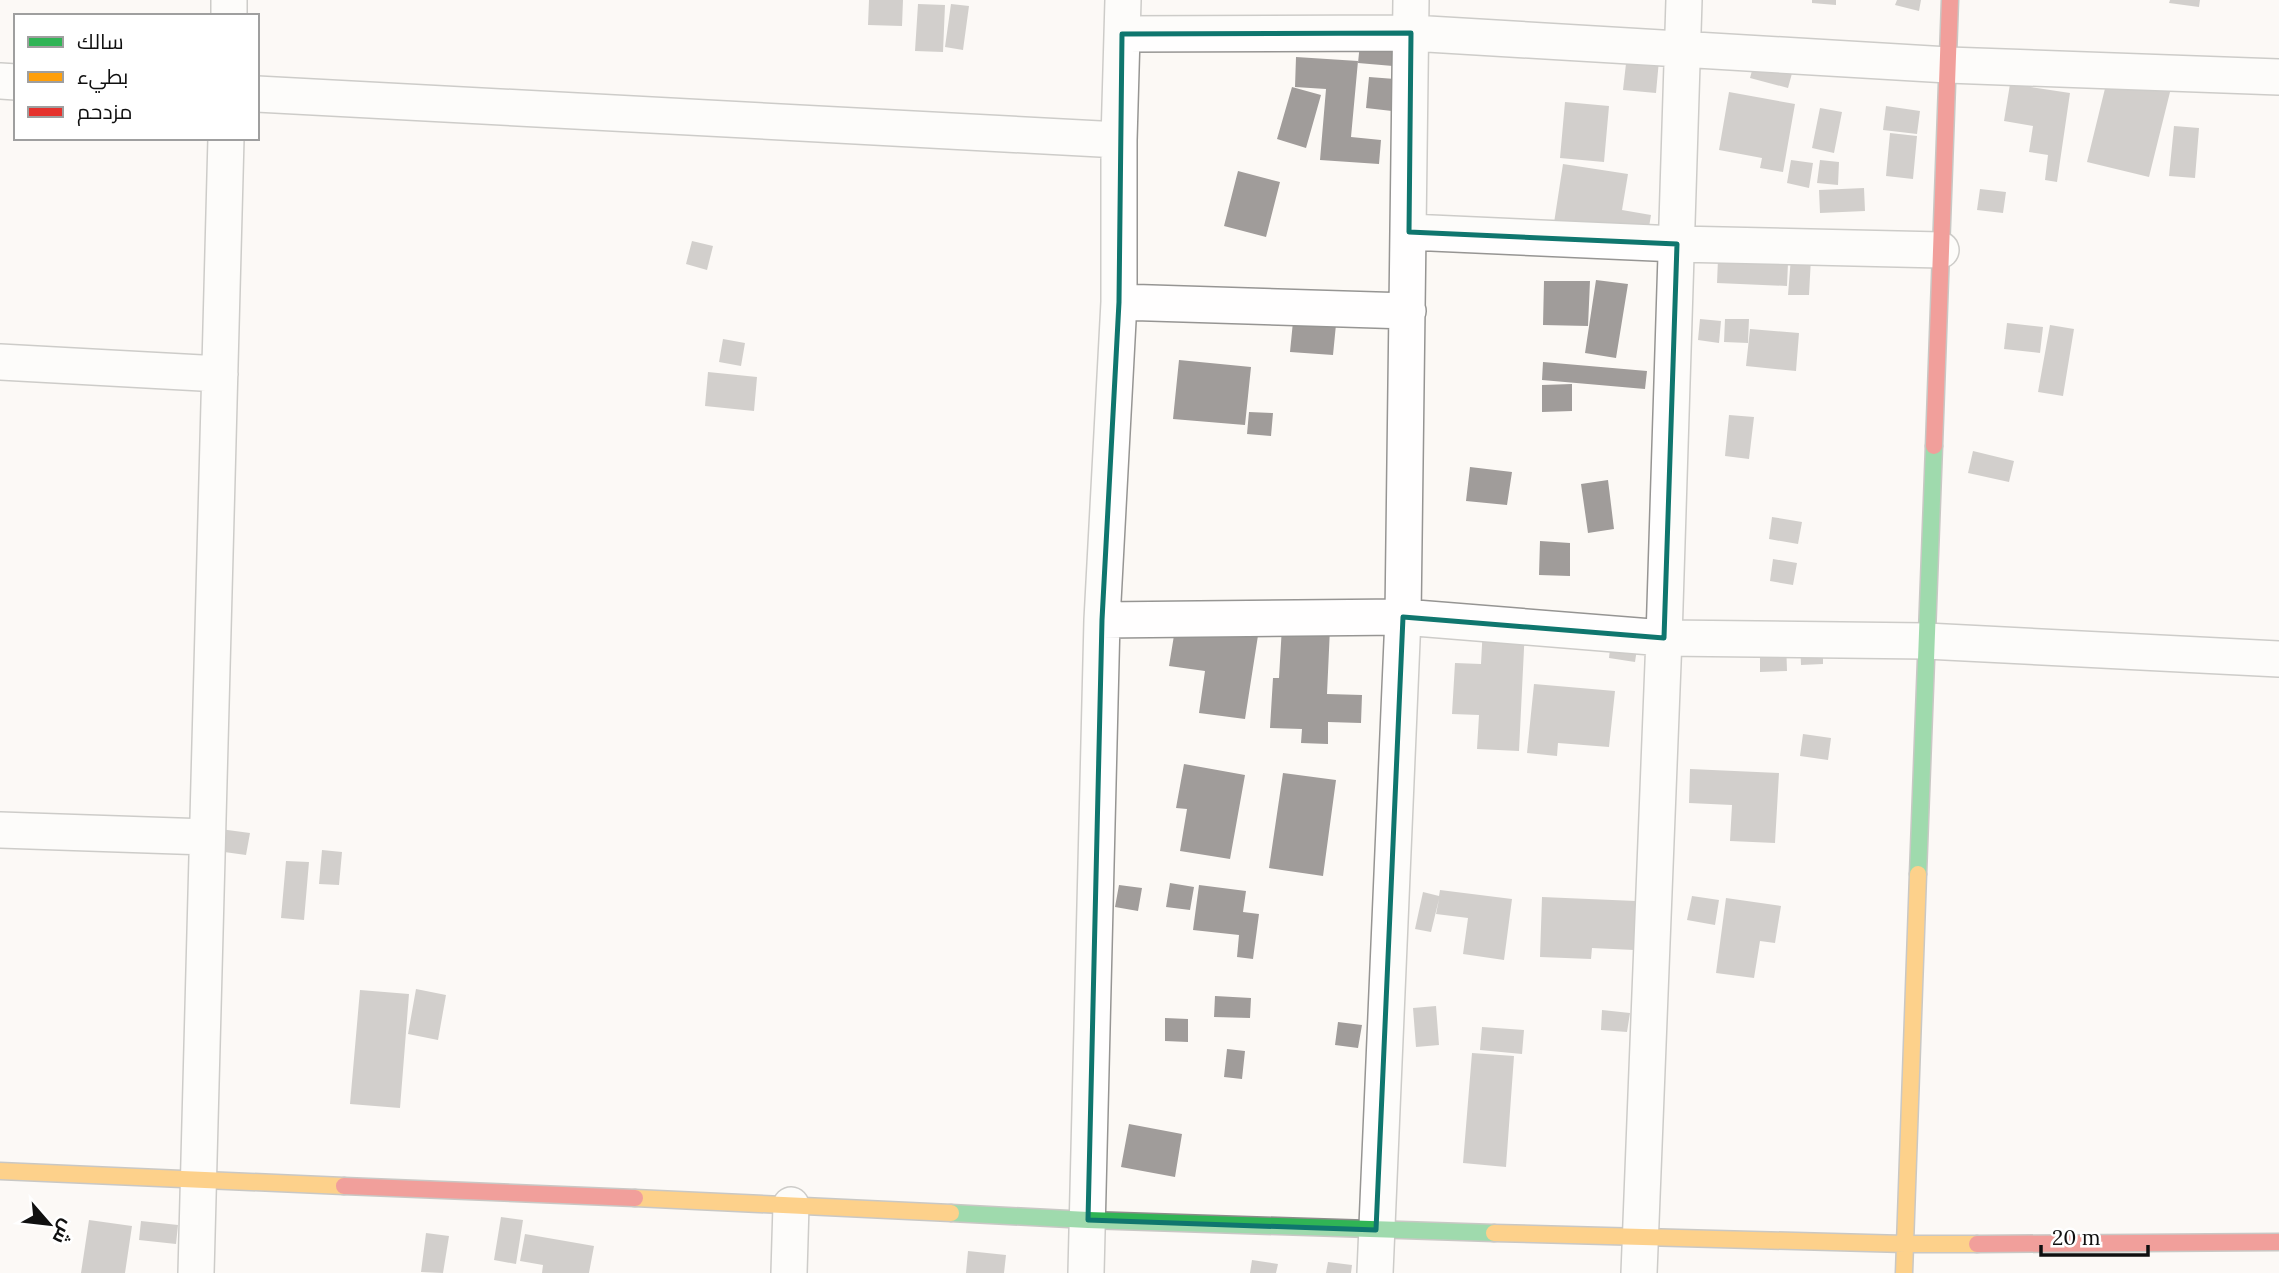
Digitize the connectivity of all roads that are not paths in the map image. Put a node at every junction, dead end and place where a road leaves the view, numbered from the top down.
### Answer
1 (1684, 0) edge
2 (1950, 0) edge
3 (1123, 17) edge
4 (1411, 17) edge
5 (1683, 49) junction
6 (1948, 65) junction
7 (2279, 77) edge
8 (259, 94) edge
9 (226, 140) edge
10 (1119, 140) junction
11 (1409, 232) junction
12 (1677, 244) junction
13 (1941, 250) junction
14 (1119, 302) junction
15 (1408, 311) junction
16 (0, 362) edge
17 (220, 374) junction
18 (1403, 617) junction
19 (1102, 620) junction
20 (1664, 638) junction
21 (1926, 641) junction
22 (2279, 659) edge
23 (0, 830) edge
24 (208, 837) junction
25 (0, 1171) edge
26 (198, 1181) junction
27 (791, 1205) junction
28 (1088, 1220) junction
29 (1376, 1230) junction
30 (1640, 1237) junction
31 (2279, 1242) edge
32 (1905, 1244) junction
33 (196, 1273) edge
34 (789, 1273) edge
35 (1086, 1273) edge
36 (1375, 1273) edge
37 (1639, 1273) edge
38 (1904, 1273) edge

1 - 5 street
2 - 6 street
3 - 4 street
3 - 10 street
4 - 5 street
4 - 11 street
5 - 6 street
5 - 12 street
6 - 7 street
6 - 13 street
8 - 10 street
9 - 17 street
10 - 14 street
11 - 12 street
11 - 15 street
12 - 13 street
12 - 20 street
13 - 21 street
14 - 15 street
14 - 19 street
15 - 18 street
16 - 17 street
17 - 24 street
18 - 19 street
18 - 20 street
18 - 29 street
19 - 28 street
20 - 21 street
20 - 30 street
21 - 22 street
21 - 32 street
23 - 24 street
24 - 26 street
25 - 26 street
26 - 27 street
26 - 33 street
27 - 28 street
27 - 34 street
28 - 29 street
28 - 35 street
29 - 30 street
29 - 36 street
30 - 32 street
30 - 37 street
31 - 32 street
32 - 38 street

